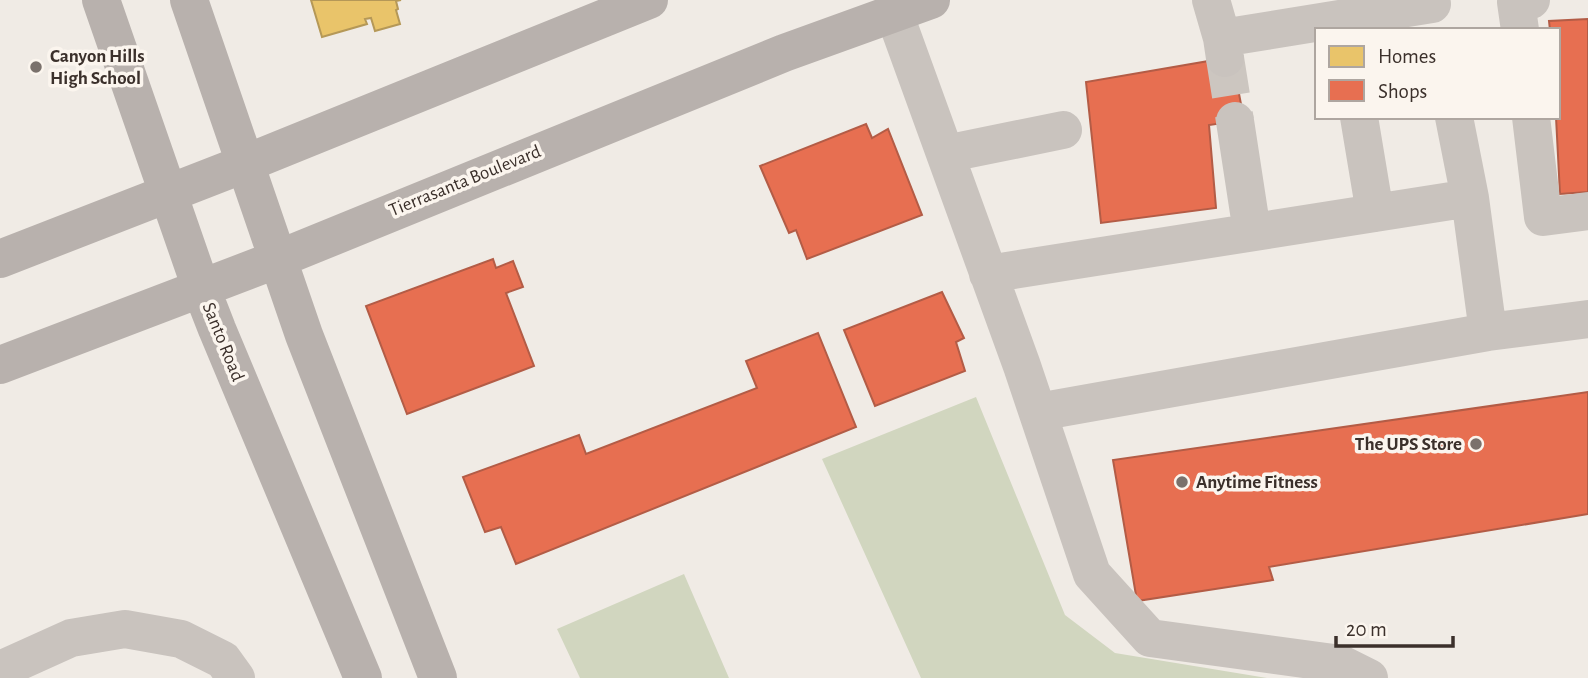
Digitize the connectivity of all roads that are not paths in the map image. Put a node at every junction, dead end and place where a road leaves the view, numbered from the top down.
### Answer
1 (101, 0) edge
2 (189, 0) edge
3 (649, 0) edge
4 (931, 0) edge
5 (1211, 0) edge
6 (1531, 0) edge
7 (1433, 11) edge
8 (894, 13) junction
9 (1344, 24) edge
10 (1324, 28) edge
11 (1520, 28) edge
12 (1315, 30) edge
13 (1359, 119) edge
14 (1454, 119) edge
15 (1531, 119) edge
16 (1235, 121) tunnel mouth
17 (1063, 130) dead end
18 (945, 154) junction
19 (244, 164) junction
20 (168, 194) junction
21 (1470, 198) junction
22 (1588, 211) edge
23 (1375, 213) junction
24 (1252, 232) junction
25 (0, 259) edge
26 (278, 259) junction
27 (989, 274) junction
28 (201, 288) junction
29 (1588, 319) edge
30 (1488, 332) junction
31 (0, 365) edge
32 (1038, 412) junction
33 (0, 670) edge
34 (236, 678) edge
35 (363, 678) edge
36 (438, 678) edge
37 (1370, 678) edge

1 - 20 main road, Santo Road
2 - 19 main road
3 - 19 main road
4 - 8 main road, Tierrasanta Boulevard
5 - 12 street
6 - 11 street
7 - 9 street
8 - 18 street
8 - 26 main road, Tierrasanta Boulevard
9 - 10 street
13 - 23 street
14 - 21 street
15 - 22 street
16 - 24 street
17 - 18 street
18 - 27 street
19 - 20 main road
19 - 26 main road
20 - 25 main road
20 - 28 main road, Santo Road
21 - 23 street
21 - 30 street
23 - 24 street
24 - 27 street
26 - 28 main road, Tierrasanta Boulevard
26 - 36 main road
27 - 32 street
28 - 31 main road, Tierrasanta Boulevard
28 - 35 main road, Santo Road
29 - 30 street
30 - 32 street
32 - 37 street
33 - 34 street

